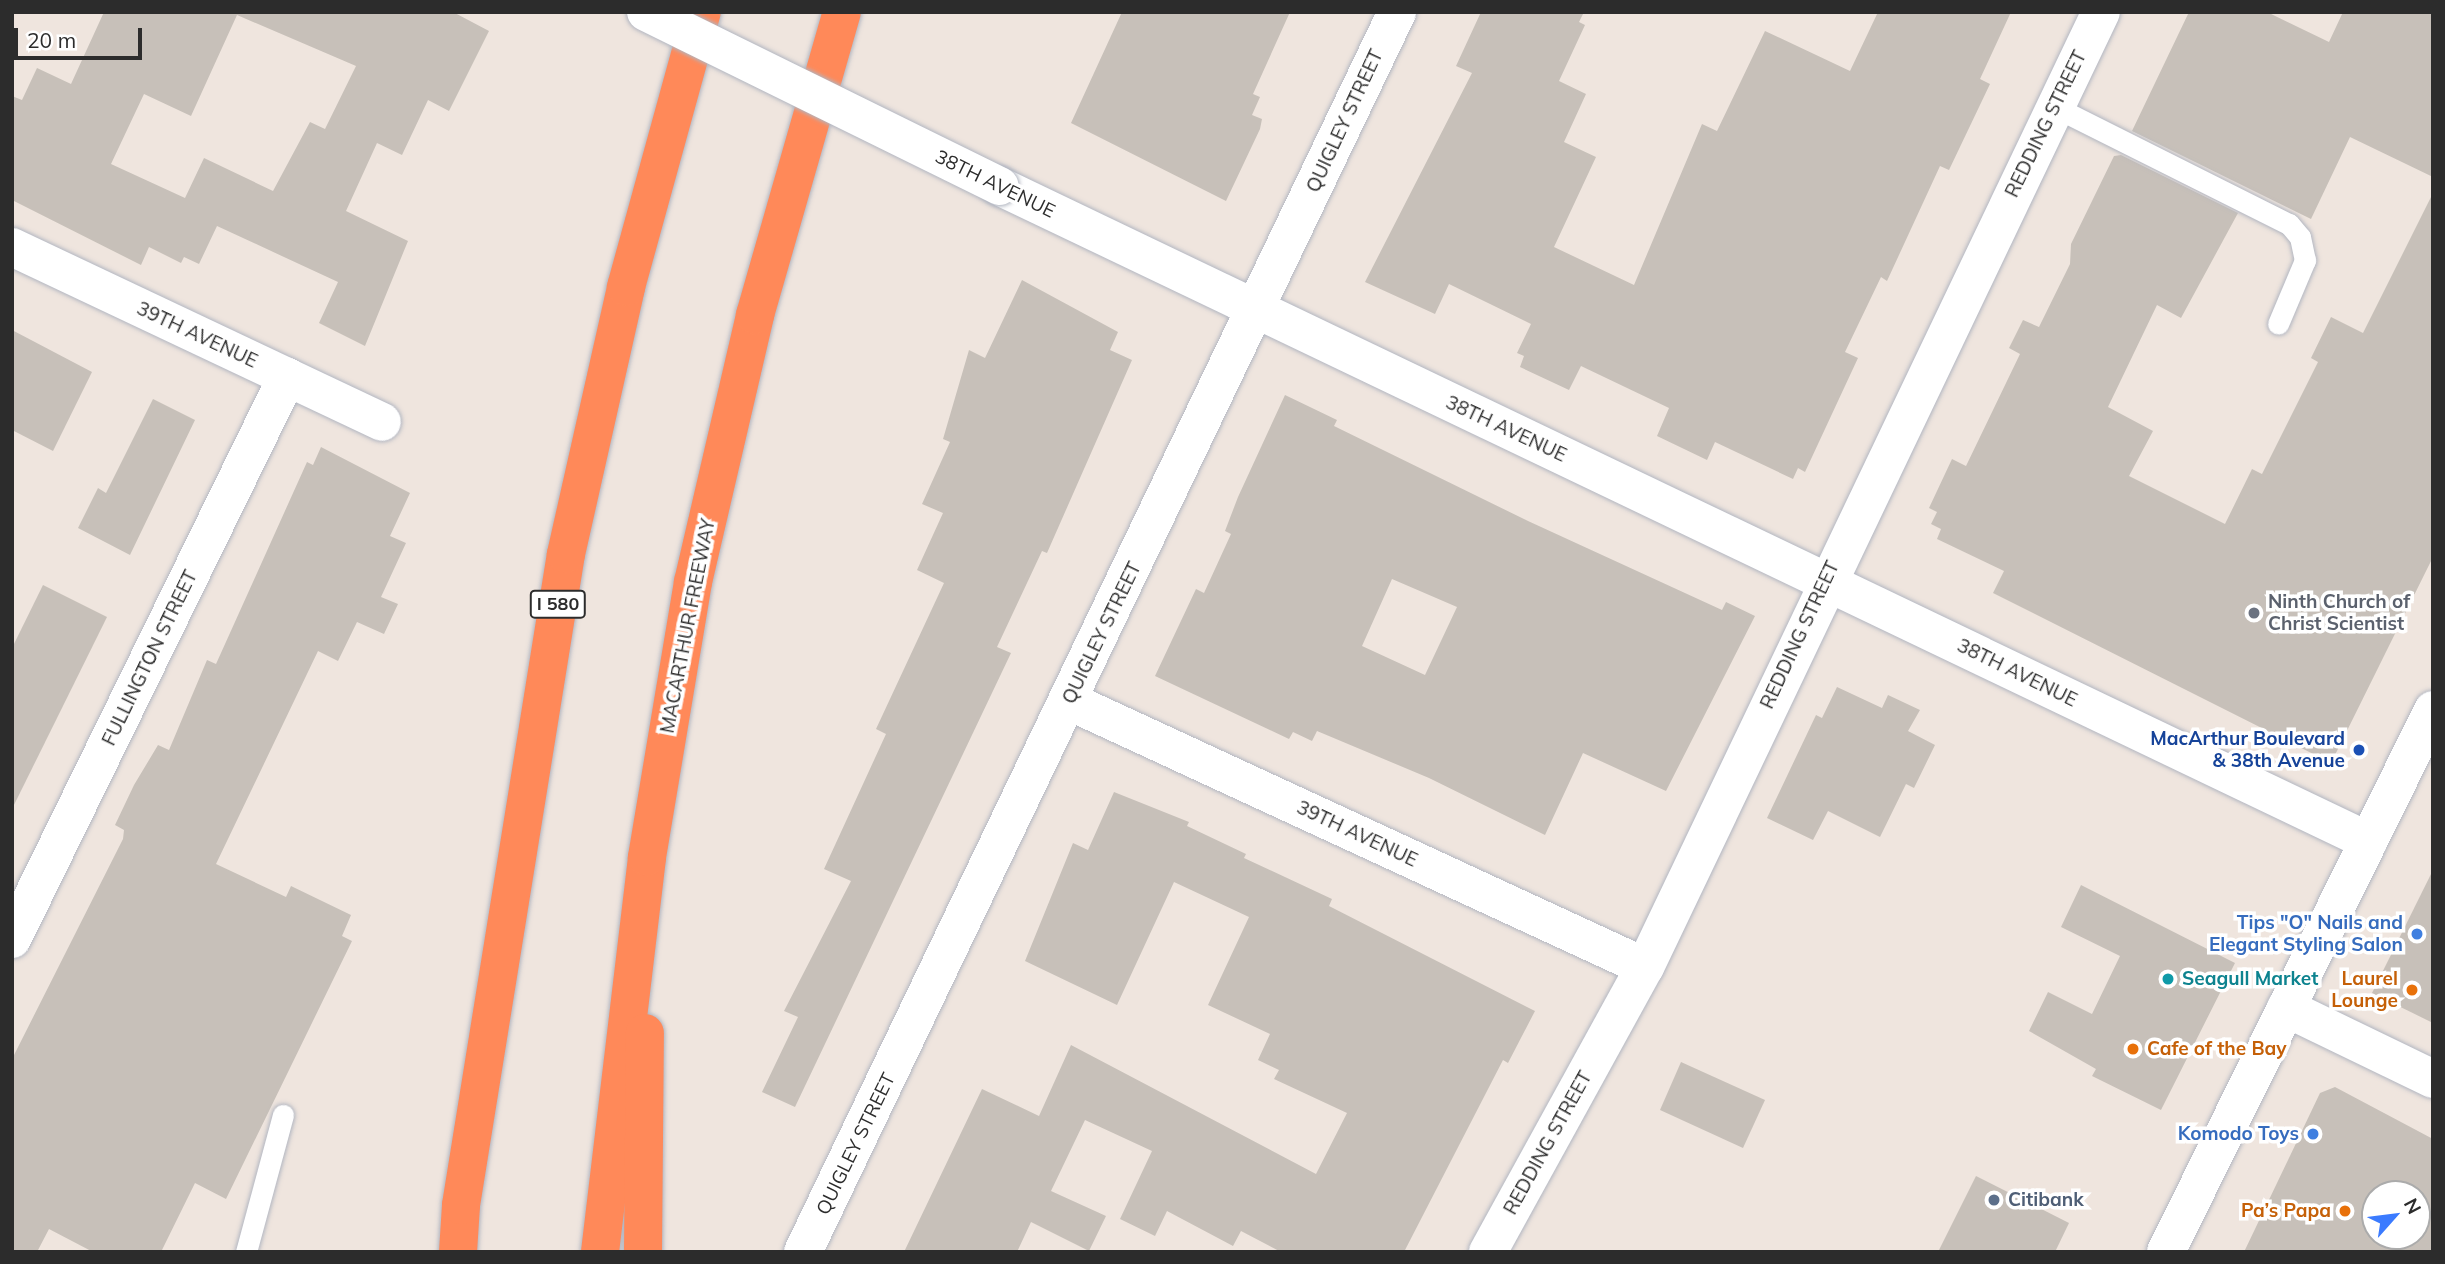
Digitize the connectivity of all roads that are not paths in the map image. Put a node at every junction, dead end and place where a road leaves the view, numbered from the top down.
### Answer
1 (646, 12) edge
2 (702, 12) edge
3 (842, 12) edge
4 (1397, 12) edge
5 (2101, 12) edge
6 (2055, 107) junction
7 (12, 247) edge
8 (1256, 310) junction
9 (2278, 324) dead end
10 (288, 377) junction
11 (382, 422) dead end
12 (1825, 581) junction
13 (1069, 701) junction
14 (2433, 710) edge
15 (2368, 841) junction
16 (647, 857) junction
17 (12, 939) edge
18 (1645, 967) junction
19 (2286, 1008) junction
20 (2433, 1079) edge
21 (283, 1115) dead end
22 (461, 1205) junction
23 (246, 1252) edge
24 (444, 1252) edge
25 (458, 1252) edge
26 (600, 1252) edge
27 (643, 1252) edge
28 (803, 1252) edge
29 (1488, 1252) edge
30 (2166, 1252) edge

1 - 8 street, 38TH AVENUE, bridge
2 - 22 highway, I 580
3 - 16 highway, MACARTHUR FREEWAY
4 - 8 street, QUIGLEY STREET
5 - 6 street, REDDING STREET
6 - 9 lane
6 - 12 street, REDDING STREET
7 - 10 street, 39TH AVENUE
8 - 12 street, 38TH AVENUE
8 - 13 street, QUIGLEY STREET
10 - 11 street, 39TH AVENUE
10 - 17 street, FULLINGTON STREET
12 - 15 street, 38TH AVENUE
12 - 18 street, REDDING STREET
13 - 18 street, 39TH AVENUE
13 - 28 street, QUIGLEY STREET
14 - 15 street
15 - 19 street
16 - 26 highway, MACARTHUR FREEWAY
16 - 27 highway
18 - 29 street, REDDING STREET
19 - 20 street
19 - 30 street
21 - 23 lane
22 - 24 highway
22 - 25 highway, I 580

